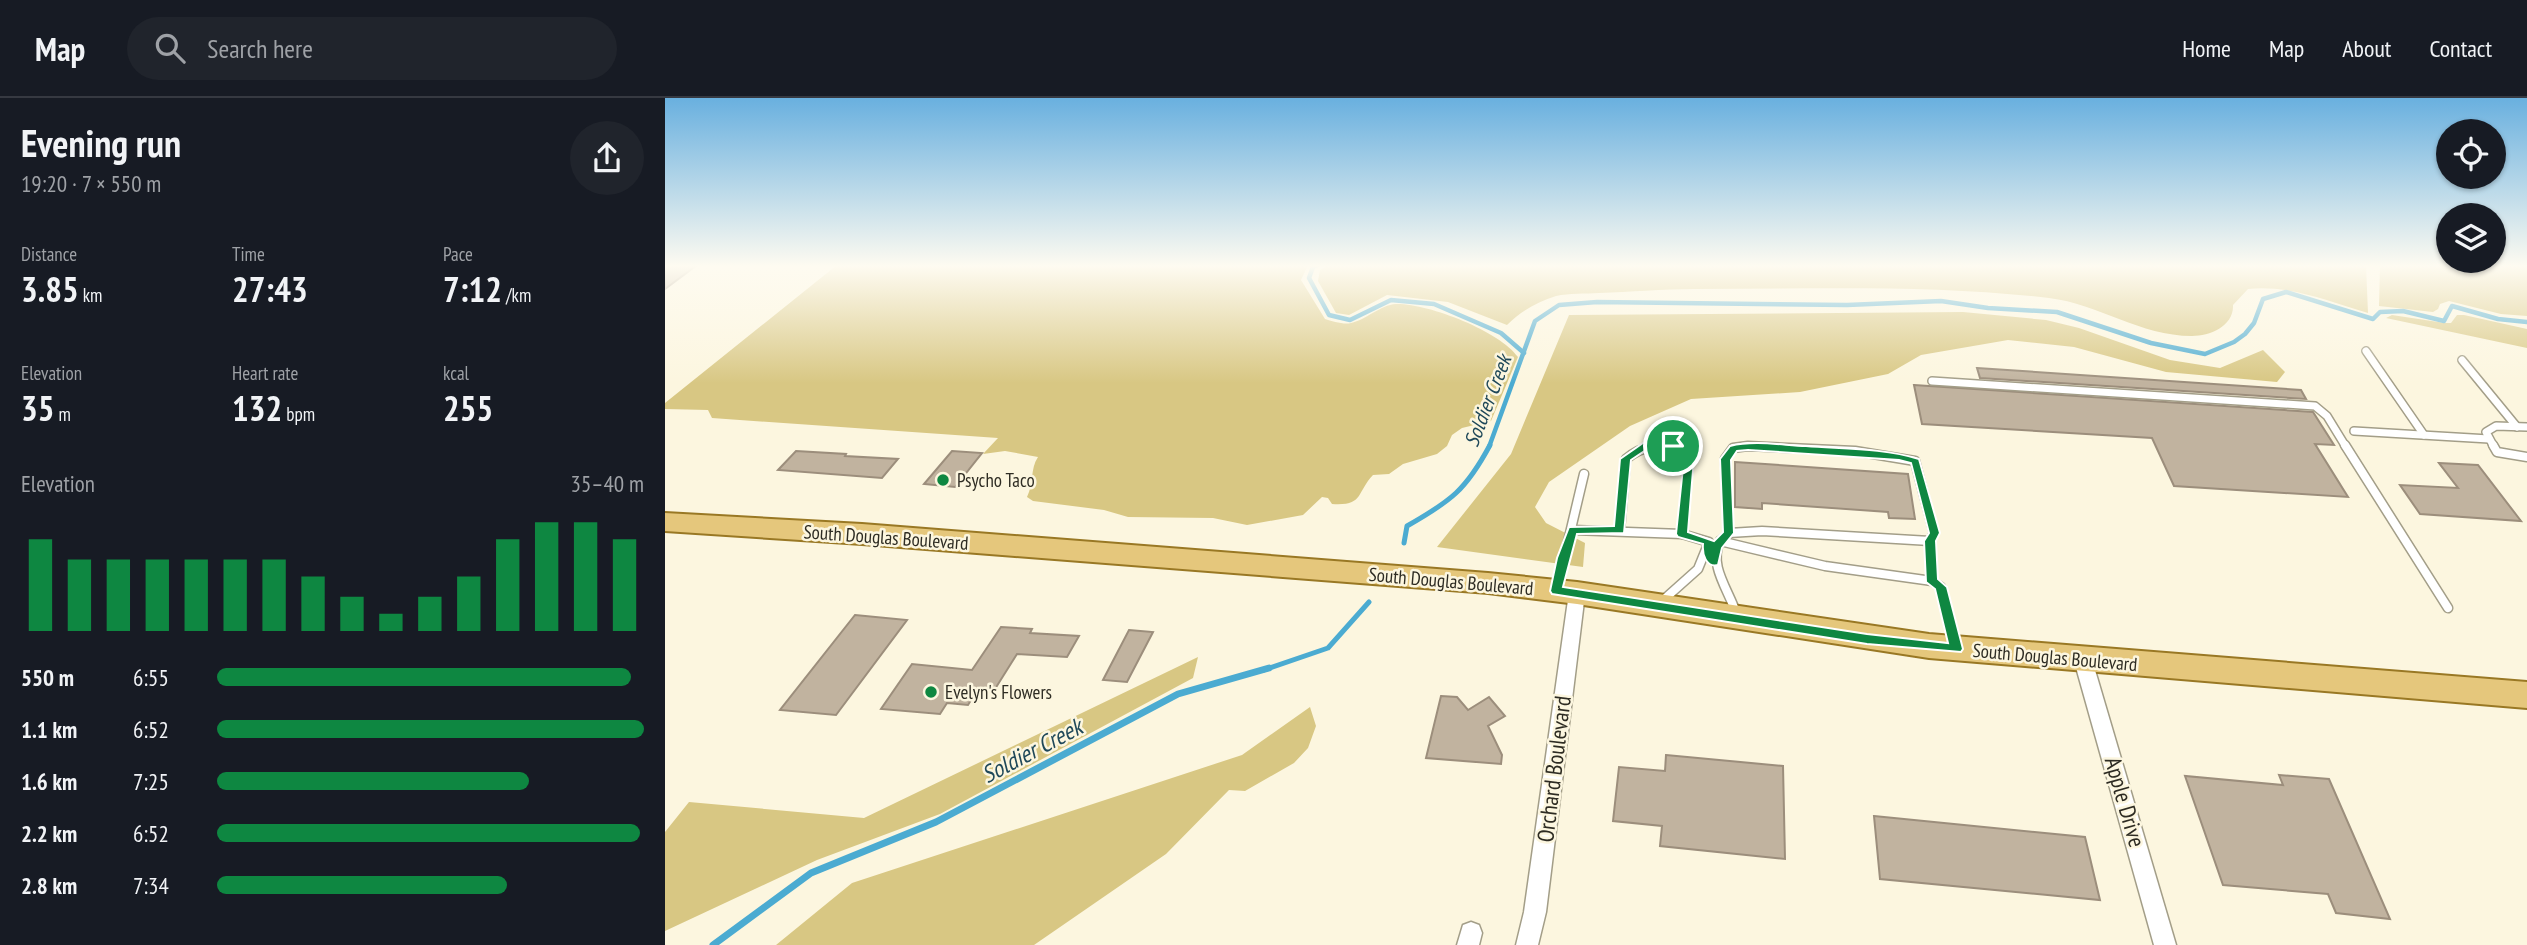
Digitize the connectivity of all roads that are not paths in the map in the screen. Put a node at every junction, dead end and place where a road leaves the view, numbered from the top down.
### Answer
1 (2366, 351) dead end
2 (2462, 360) dead end
3 (1932, 381) dead end
4 (2517, 427) junction
5 (2527, 427) edge
6 (2354, 431) dead end
7 (2424, 435) junction
8 (2489, 439) junction
9 (2527, 457) edge
10 (1584, 474) dead end
11 (665, 522) edge
12 (1573, 530) junction
13 (1620, 530) junction
14 (1729, 533) junction
15 (1682, 534) junction
16 (1720, 541) junction
17 (1930, 541) junction
18 (1708, 553) junction
19 (1714, 562) junction
20 (1932, 582) junction
21 (1567, 592) junction
22 (1657, 605) junction
23 (2448, 608) dead end
24 (1737, 617) junction
25 (1956, 649) junction
26 (2083, 660) junction
27 (2527, 695) edge
28 (1527, 945) edge
29 (2165, 945) edge

1 - 7 lane
2 - 4 lane
3 - 23 lane
4 - 5 lane
4 - 8 lane
6 - 7 lane
7 - 8 lane
8 - 9 lane
10 - 12 lane
11 - 21 main road, South Douglas Boulevard
12 - 13 lane
12 - 21 lane
13 - 15 lane
13 - 15 lane
14 - 16 lane
14 - 17 lane
14 - 17 lane
15 - 18 lane
16 - 19 lane
16 - 20 lane
17 - 20 lane
18 - 19 lane
18 - 22 lane
19 - 24 lane
20 - 25 lane
21 - 22 main road, South Douglas Boulevard
21 - 28 street, Orchard Boulevard
22 - 24 main road, South Douglas Boulevard
24 - 25 main road, South Douglas Boulevard
25 - 26 main road, South Douglas Boulevard
26 - 27 main road, South Douglas Boulevard
26 - 29 street, Apple Drive

